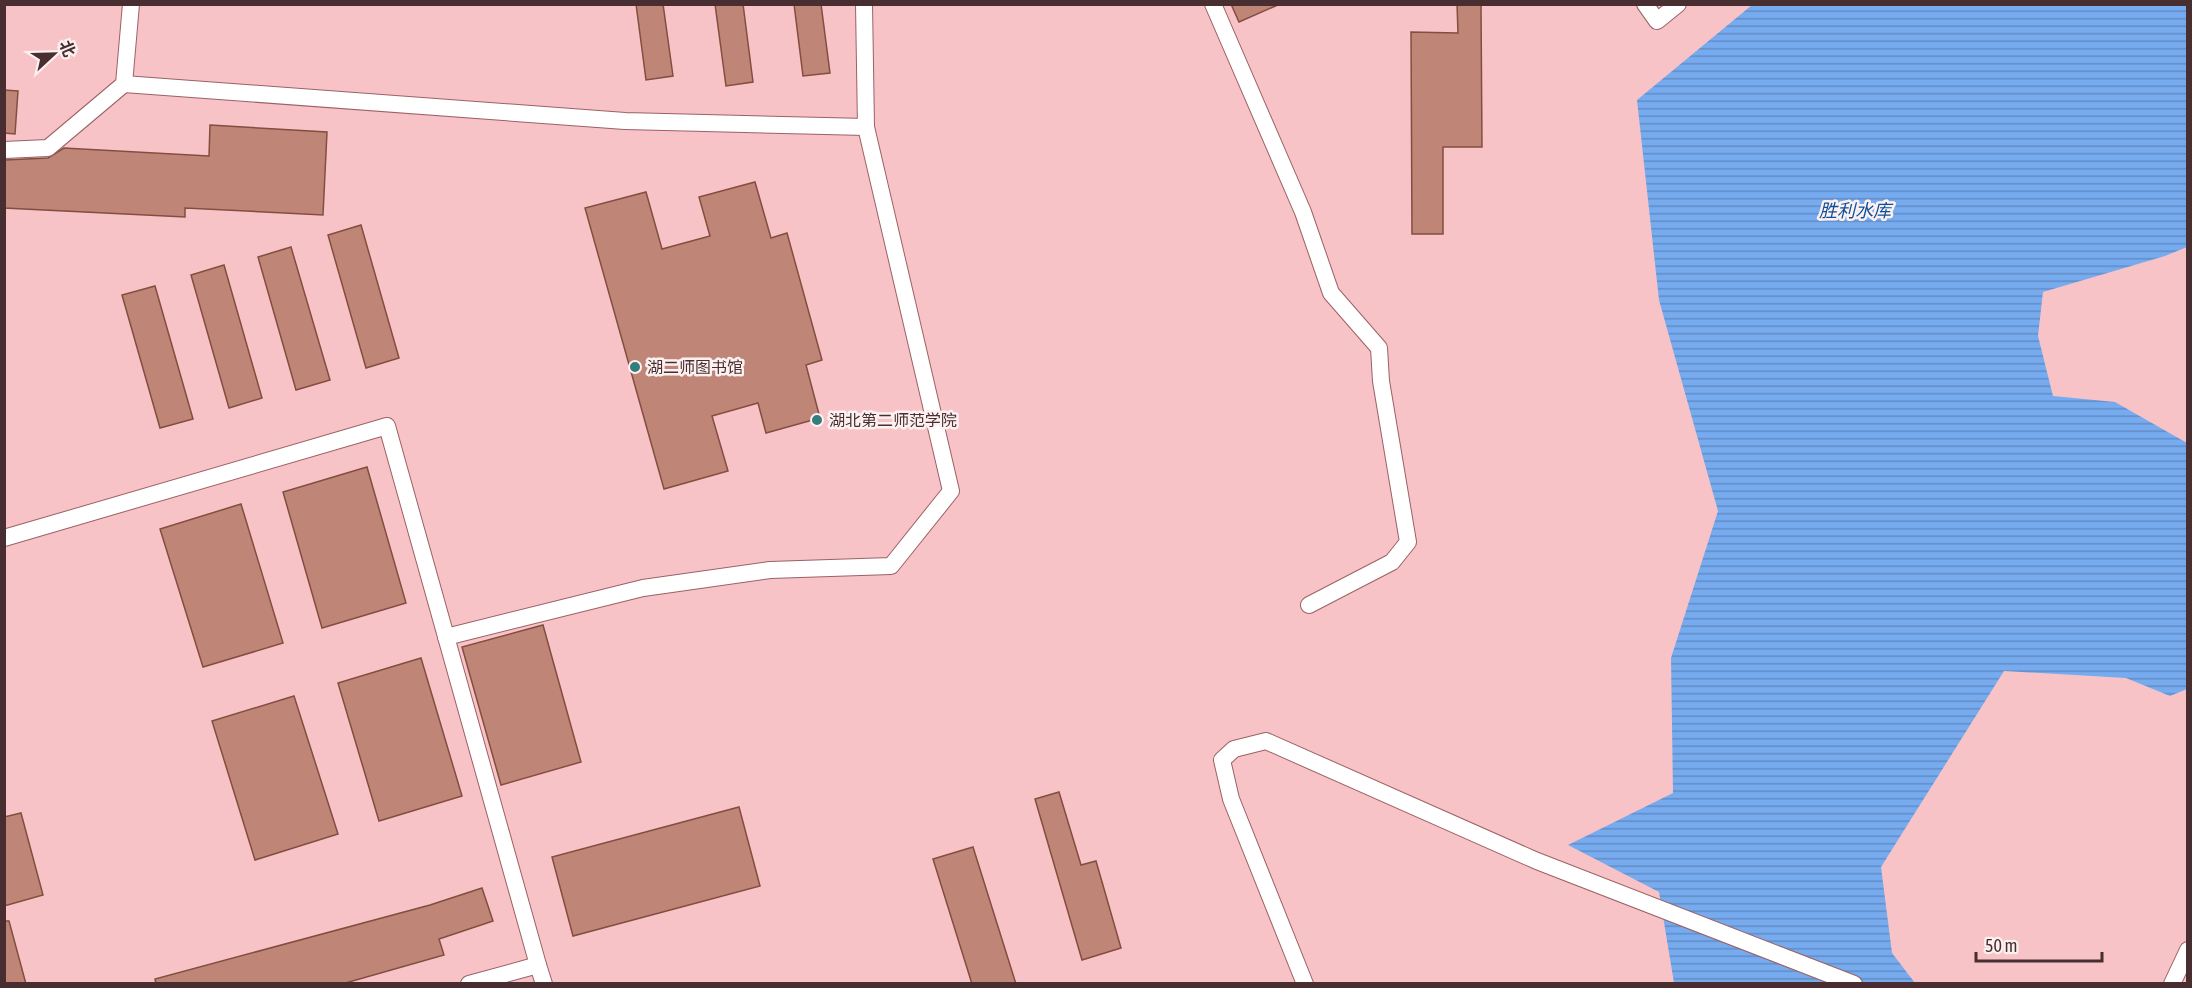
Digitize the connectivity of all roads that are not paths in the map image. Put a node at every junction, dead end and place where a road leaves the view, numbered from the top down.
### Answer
1 (131, 4) edge
2 (864, 4) edge
3 (1213, 4) edge
4 (1645, 4) edge
5 (1678, 4) edge
6 (124, 84) junction
7 (866, 127) junction
8 (4, 150) edge
9 (4, 538) edge
10 (1309, 606) dead end
11 (446, 637) junction
12 (2187, 950) edge
13 (538, 965) junction
14 (469, 984) edge
15 (544, 984) edge
16 (1305, 984) edge
17 (1854, 984) edge
18 (2172, 984) edge

1 - 6 street
2 - 7 street
3 - 10 street
4 - 5 street
6 - 7 street
6 - 8 street
7 - 11 street
9 - 11 street
11 - 13 street
12 - 18 street
13 - 14 street
13 - 15 street
16 - 17 street

